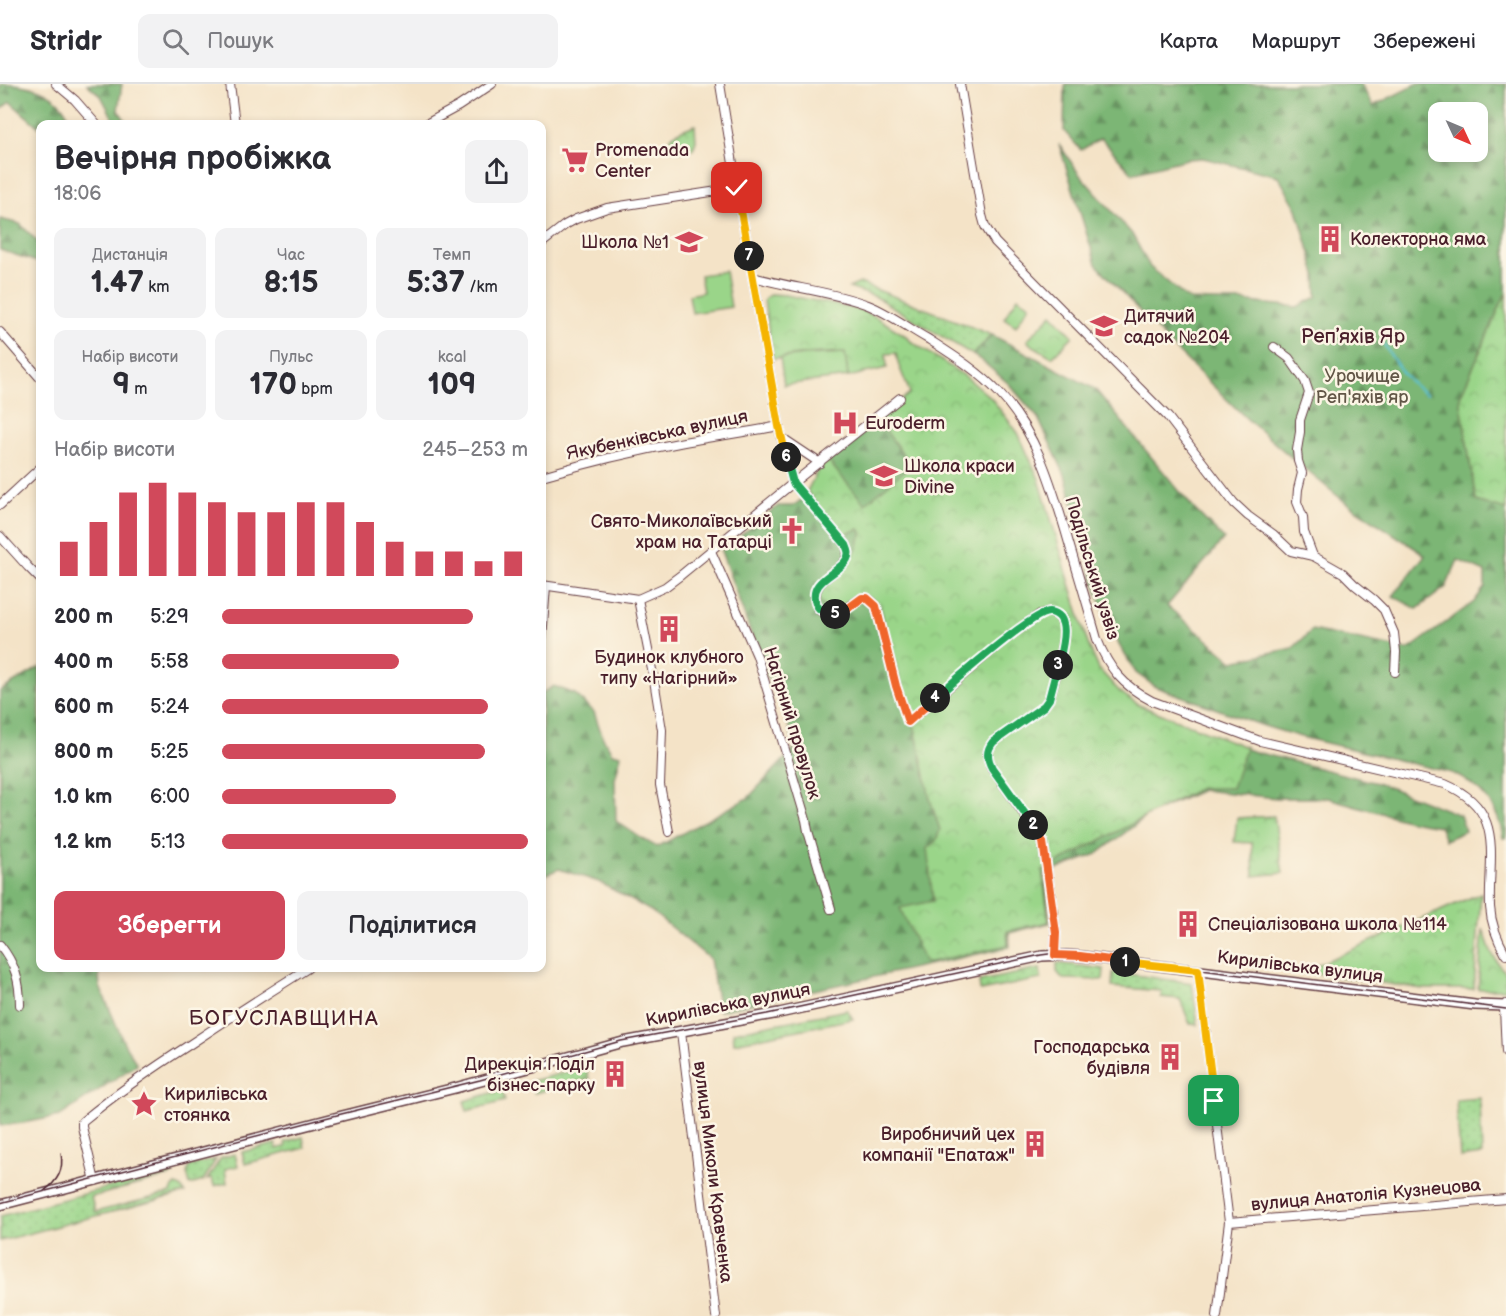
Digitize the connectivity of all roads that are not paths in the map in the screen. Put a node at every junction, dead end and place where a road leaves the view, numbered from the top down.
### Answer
1 (56, 84) edge
2 (230, 84) edge
3 (492, 84) edge
4 (720, 84) edge
5 (960, 84) edge
6 (92, 120) edge
7 (234, 120) edge
8 (433, 120) edge
9 (737, 188) junction
10 (546, 240) edge
11 (753, 277) junction
12 (0, 332) edge
13 (1274, 347) dead end
14 (36, 373) edge
15 (900, 398) dead end
16 (779, 426) junction
17 (781, 438) junction
18 (820, 463) junction
19 (36, 472) edge
20 (546, 475) edge
21 (793, 483) junction
22 (0, 505) edge
23 (0, 537) edge
24 (711, 550) junction
25 (1312, 556) junction
26 (36, 575) edge
27 (546, 585) edge
28 (638, 599) junction
29 (1395, 672) dead end
30 (669, 832) dead end
31 (831, 909) dead end
32 (0, 945) edge
33 (1055, 955) junction
34 (1506, 955) edge
35 (1198, 970) junction
36 (302, 972) edge
37 (20, 1005) dead end
38 (1505, 1008) edge
39 (681, 1032) junction
40 (1506, 1052) edge
41 (95, 1181) junction
42 (1506, 1199) edge
43 (0, 1205) edge
44 (1229, 1222) junction
45 (716, 1316) edge
46 (1217, 1316) edge

1 - 6 street
2 - 7 street
3 - 8 street
4 - 9 street
5 - 25 street
9 - 10 street
9 - 11 street
11 - 16 street
11 - 34 street, Подільський узвіз
12 - 14 street
13 - 25 street
15 - 18 street
16 - 17 street
16 - 20 street, Якубенківська вулиця
17 - 18 street
17 - 21 street
18 - 21 street
19 - 22 street
21 - 24 street
21 - 33 street
23 - 26 street
24 - 28 street
24 - 31 street, Нагірний провулок
25 - 29 street
27 - 28 street
28 - 30 street
32 - 37 street
33 - 35 main road, Кирилівська вулиця
33 - 39 main road, Кирилівська вулиця
35 - 38 main road, Кирилівська вулиця
35 - 44 street
36 - 41 street
38 - 40 street
39 - 41 main road, Кирилівська вулиця
39 - 45 street, вулиця Миколи Кравченка
41 - 43 main road, Кирилівська вулиця
42 - 44 street, вулиця Анатолія Кузнецова
44 - 46 street

